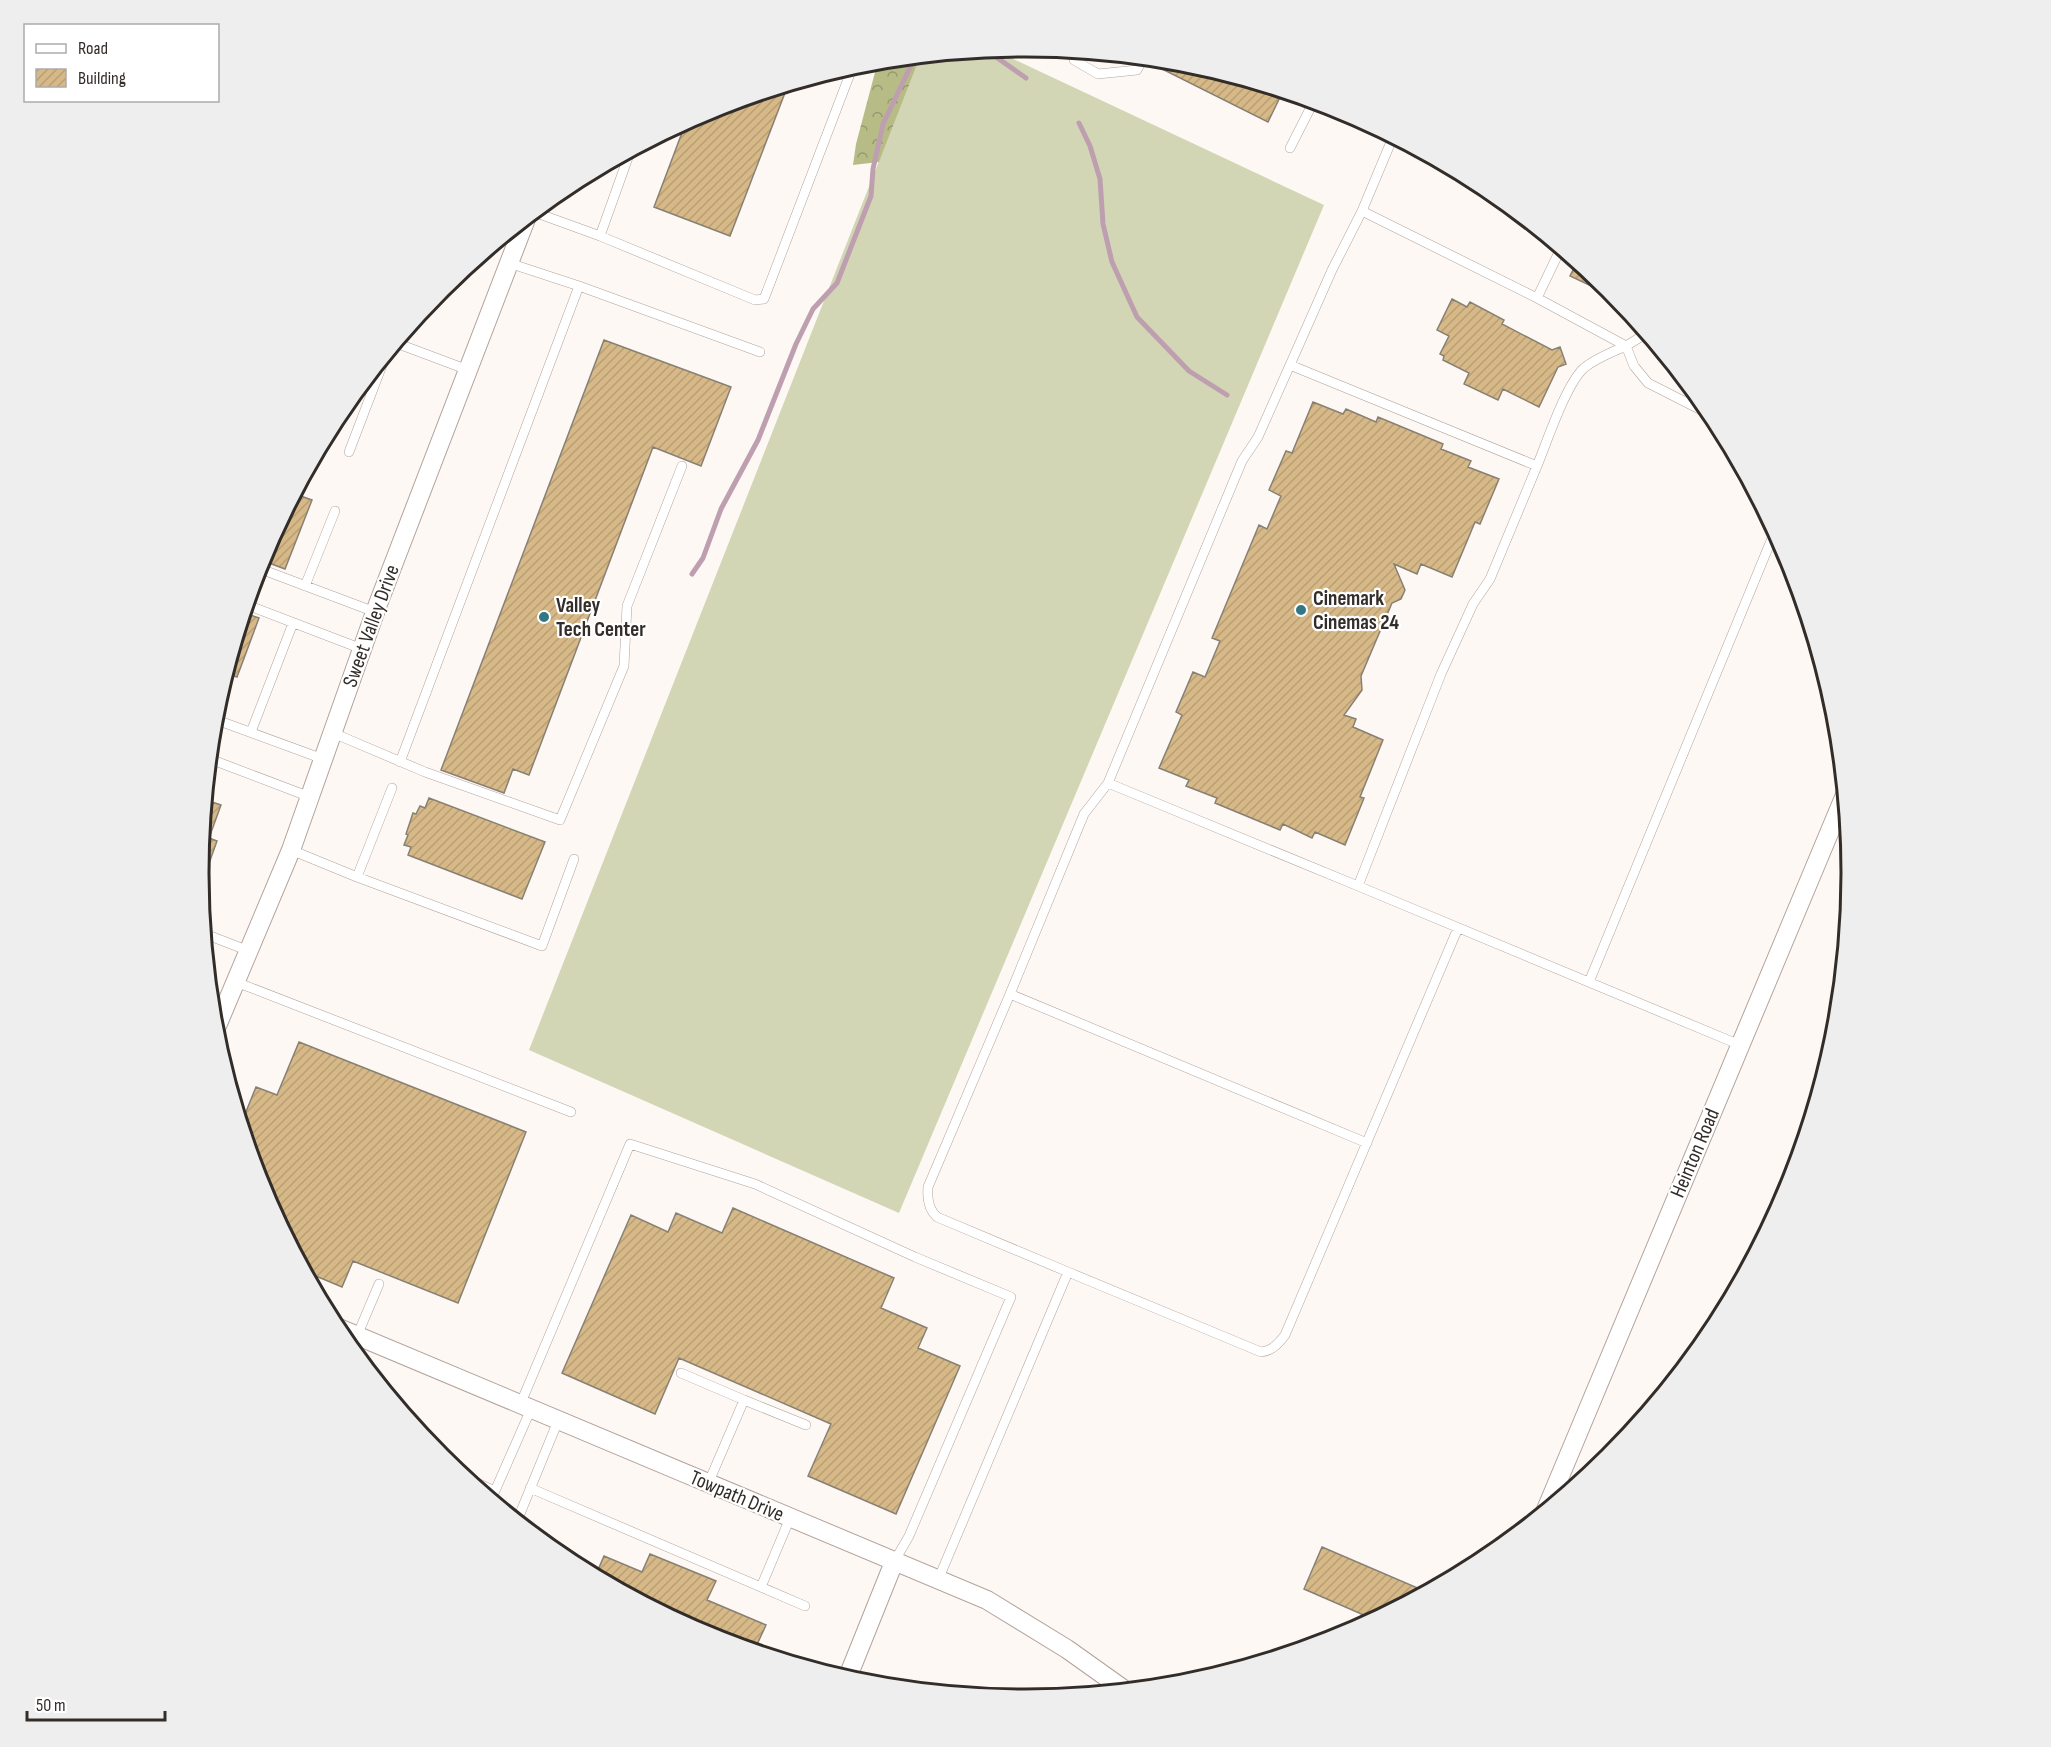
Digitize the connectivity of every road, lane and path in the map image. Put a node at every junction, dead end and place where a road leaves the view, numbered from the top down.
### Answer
1 (1074, 59) edge
2 (1139, 65) edge
3 (849, 77) edge
4 (1310, 108) edge
5 (1391, 143) edge
6 (1290, 148) dead end
7 (627, 161) edge
8 (1362, 211) junction
9 (543, 215) edge
10 (600, 236) junction
11 (513, 238) edge
12 (1558, 255) edge
13 (509, 263) junction
14 (579, 286) junction
15 (1537, 298) junction
16 (1641, 337) edge
17 (403, 346) edge
18 (1626, 346) junction
19 (760, 352) dead end
20 (1290, 365) junction
21 (468, 370) junction
22 (378, 376) edge
23 (1695, 407) edge
24 (349, 452) dead end
25 (682, 466) dead end
26 (1537, 466) junction
27 (335, 511) dead end
28 (1771, 541) edge
29 (267, 572) edge
30 (304, 586) junction
31 (253, 607) edge
32 (375, 612) junction
33 (293, 623) junction
34 (362, 649) junction
35 (224, 722) edge
36 (251, 732) junction
37 (333, 733) junction
38 (323, 759) junction
39 (217, 762) edge
40 (400, 762) junction
41 (1108, 783) junction
42 (392, 788) dead end
43 (310, 797) junction
44 (1839, 809) edge
45 (291, 850) junction
46 (574, 860) dead end
47 (357, 877) junction
48 (1358, 886) junction
49 (1458, 928) junction
50 (212, 937) edge
51 (249, 951) junction
52 (236, 982) junction
53 (1589, 982) junction
54 (1010, 994) junction
55 (221, 1012) edge
56 (1740, 1045) junction
57 (571, 1112) dead end
58 (1367, 1143) junction
59 (1068, 1272) junction
60 (379, 1284) dead end
61 (352, 1334) edge
62 (357, 1336) junction
63 (681, 1373) dead end
64 (744, 1400) junction
65 (526, 1407) junction
66 (558, 1421) junction
67 (806, 1425) dead end
68 (708, 1484) junction
69 (530, 1488) junction
70 (494, 1493) edge
71 (1551, 1498) edge
72 (520, 1514) edge
73 (790, 1518) junction
74 (894, 1562) junction
75 (938, 1580) junction
76 (761, 1587) junction
77 (805, 1606) dead end
78 (850, 1670) edge
79 (1117, 1684) edge

1 - 2 lane
3 - 10 lane
4 - 6 lane
5 - 8 lane
7 - 10 lane
8 - 15 lane
8 - 20 lane
9 - 10 lane
11 - 13 street, Sweet Valley Drive
12 - 15 lane
13 - 14 lane
13 - 21 street, Sweet Valley Drive
14 - 19 lane
14 - 40 lane
15 - 18 lane
16 - 18 lane
17 - 21 lane
18 - 23 lane
18 - 26 lane
20 - 26 lane
20 - 41 lane
21 - 32 street, Sweet Valley Drive
22 - 24 lane
25 - 40 lane
26 - 48 lane
27 - 30 lane
28 - 53 lane
29 - 30 lane
30 - 32 lane
31 - 33 lane
32 - 34 street, Sweet Valley Drive
33 - 34 lane
33 - 36 lane
34 - 37 street, Sweet Valley Drive
35 - 36 lane
36 - 38 lane
37 - 38 street, Sweet Valley Drive
37 - 40 lane
38 - 43 street, Sweet Valley Drive
39 - 43 lane
41 - 48 lane
41 - 54 lane
42 - 47 lane
43 - 45 street, Sweet Valley Drive
44 - 56 street, Heinton Road
45 - 47 lane
45 - 51 street, Sweet Valley Drive
46 - 47 lane
48 - 49 lane
49 - 53 lane
49 - 58 lane
50 - 51 lane
51 - 52 street, Sweet Valley Drive
52 - 55 street, Sweet Valley Drive
52 - 57 lane
53 - 56 lane
54 - 58 lane
54 - 59 lane
56 - 71 street, Heinton Road
58 - 59 lane
59 - 75 lane
60 - 62 lane
61 - 62 street, Towpath Drive
62 - 65 street, Towpath Drive
63 - 64 lane
64 - 67 lane
64 - 68 lane
65 - 66 street, Towpath Drive
65 - 70 lane
65 - 74 lane
66 - 68 street, Towpath Drive
66 - 69 lane
68 - 73 street, Towpath Drive
69 - 72 lane
69 - 76 lane
73 - 74 street, Towpath Drive
73 - 76 lane
74 - 75 street, Towpath Drive
74 - 78 street
75 - 79 street, Towpath Drive
76 - 77 lane

